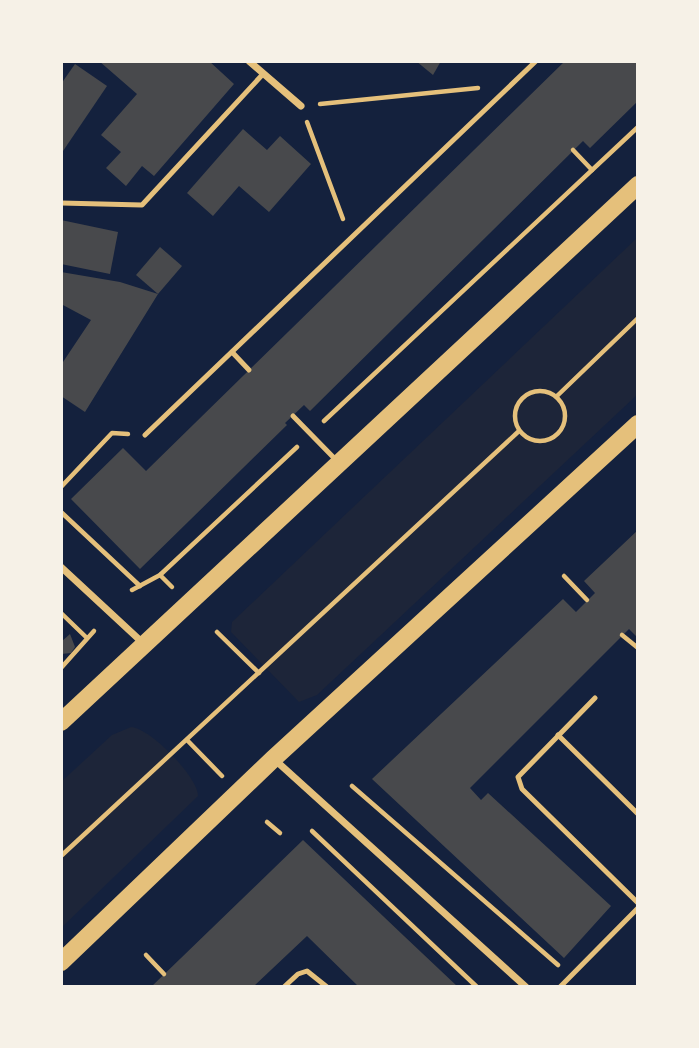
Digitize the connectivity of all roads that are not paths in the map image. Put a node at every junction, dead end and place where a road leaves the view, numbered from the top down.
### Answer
1 (249, 61) edge
2 (536, 61) edge
3 (263, 74) junction
4 (301, 106) road end
5 (638, 185) edge
6 (61, 203) edge
7 (232, 352) junction
8 (249, 370) dead end
9 (293, 416) dead end
10 (638, 424) edge
11 (145, 435) road end
12 (338, 462) junction
13 (61, 568) edge
14 (145, 644) junction
15 (595, 698) dead end
16 (61, 722) edge
17 (558, 735) junction
18 (273, 759) junction
19 (638, 814) edge
20 (638, 906) edge
21 (61, 962) edge
22 (284, 987) edge
23 (327, 987) edge
24 (526, 987) edge
25 (560, 987) edge

1 - 3 street
2 - 7 lane
3 - 4 street
3 - 6 lane
5 - 12 main road
7 - 8 lane
7 - 11 lane
9 - 12 lane
10 - 18 main road
12 - 14 main road
13 - 14 street
14 - 16 main road
15 - 17 lane
17 - 19 lane
17 - 20 lane
18 - 21 main road
18 - 24 street
20 - 25 lane
22 - 23 lane

